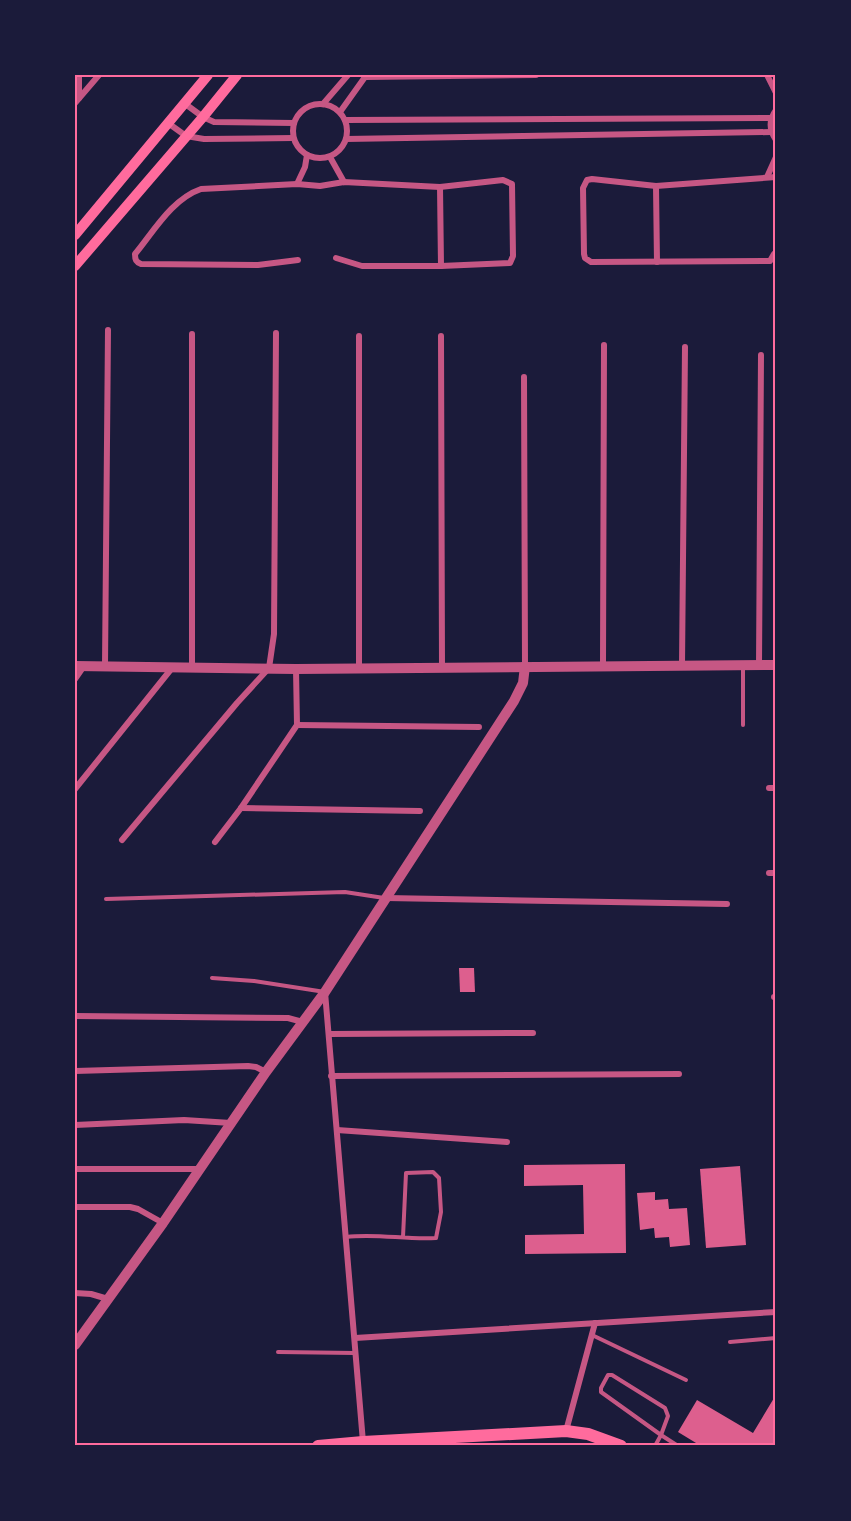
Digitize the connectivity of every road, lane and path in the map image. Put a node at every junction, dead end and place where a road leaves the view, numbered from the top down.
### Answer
1 (79, 75) edge
2 (99, 75) edge
3 (208, 75) edge
4 (237, 75) edge
5 (348, 75) edge
6 (536, 75) edge
7 (767, 75) edge
8 (364, 76) edge
9 (776, 93) edge
10 (77, 101) edge
11 (184, 104) junction
12 (323, 104) junction
13 (776, 110) edge
14 (340, 112) junction
15 (203, 117) junction
16 (771, 118) junction
17 (345, 120) junction
18 (168, 123) junction
19 (294, 123) junction
20 (771, 132) junction
21 (186, 136) junction
22 (293, 138) junction
23 (346, 139) junction
24 (776, 140) edge
25 (307, 155) junction
26 (330, 157) junction
27 (776, 157) edge
28 (767, 177) junction
29 (776, 177) edge
30 (344, 182) junction
31 (297, 184) junction
32 (656, 186) junction
33 (440, 187) junction
34 (75, 235) edge
35 (774, 254) dead end
36 (336, 258) dead end
37 (298, 260) dead end
38 (657, 262) junction
39 (75, 266) edge
40 (441, 266) junction
41 (108, 330) dead end
42 (276, 333) dead end
43 (192, 334) dead end
44 (359, 336) dead end
45 (441, 336) dead end
46 (604, 345) dead end
47 (685, 347) dead end
48 (762, 355) dead end
49 (524, 377) dead end
50 (603, 665) junction
51 (682, 665) junction
52 (743, 665) junction
53 (759, 665) junction
54 (776, 665) edge
55 (79, 666) edge
56 (105, 666) junction
57 (525, 666) junction
58 (172, 668) junction
59 (192, 668) junction
60 (269, 668) junction
61 (359, 668) junction
62 (442, 668) junction
63 (296, 669) junction
64 (75, 679) edge
65 (297, 725) junction
66 (743, 726) dead end
67 (479, 727) dead end
68 (75, 789) edge
69 (241, 808) junction
70 (420, 811) dead end
71 (122, 840) dead end
72 (215, 842) dead end
73 (386, 898) junction
74 (106, 899) dead end
75 (727, 904) dead end
76 (212, 978) dead end
77 (325, 992) junction
78 (75, 1016) edge
79 (304, 1022) junction
80 (534, 1033) dead end
81 (329, 1034) junction
82 (75, 1071) edge
83 (266, 1072) junction
84 (680, 1074) dead end
85 (331, 1076) junction
86 (231, 1123) junction
87 (75, 1125) edge
88 (337, 1130) junction
89 (507, 1142) dead end
90 (75, 1169) edge
91 (199, 1169) junction
92 (75, 1207) edge
93 (163, 1223) junction
94 (346, 1237) junction
95 (403, 1237) junction
96 (75, 1293) edge
97 (108, 1299) junction
98 (776, 1312) edge
99 (595, 1323) junction
100 (592, 1335) junction
101 (355, 1338) junction
102 (776, 1338) edge
103 (730, 1342) dead end
104 (75, 1345) edge
105 (278, 1352) dead end
106 (356, 1353) junction
107 (686, 1380) dead end
108 (566, 1431) junction
109 (661, 1435) junction
110 (364, 1444) edge
111 (318, 1446) edge
112 (621, 1446) edge
113 (655, 1446) edge
114 (678, 1446) edge

1 - 10 street
2 - 10 street
3 - 11 main road
4 - 15 main road
5 - 12 street
6 - 8 street
7 - 9 street
8 - 14 street
11 - 15 street
11 - 18 main road
12 - 14 street
12 - 19 street
13 - 16 street
14 - 17 street
15 - 19 street
15 - 21 main road
16 - 17 street
16 - 20 street
17 - 23 street
18 - 21 street
18 - 34 main road
19 - 22 street
20 - 23 street
20 - 24 street
21 - 22 street
21 - 39 main road
22 - 25 street
23 - 26 street
25 - 26 street
25 - 31 street
26 - 30 street
27 - 28 street
28 - 29 street
28 - 32 street
30 - 31 street
30 - 33 street
31 - 37 street
32 - 38 street
32 - 38 street
33 - 40 street
33 - 40 street
35 - 38 street
36 - 40 street
41 - 56 street
42 - 60 street
43 - 59 street
44 - 61 street
45 - 62 street
46 - 50 street
47 - 51 street
48 - 53 street
49 - 57 street
50 - 51 street
50 - 57 street
51 - 52 street
52 - 53 street
52 - 66 lane
53 - 54 street
55 - 56 street
55 - 64 street
56 - 58 street
57 - 62 street
57 - 73 street
58 - 59 street
58 - 68 street
59 - 60 street
60 - 63 street
60 - 71 street
61 - 62 street
61 - 63 street
63 - 65 street
65 - 67 street
65 - 69 street
69 - 70 street
69 - 72 street
73 - 74 lane
73 - 75 street
73 - 77 street
76 - 77 lane
77 - 79 street
77 - 81 street
78 - 79 street
79 - 83 street
80 - 81 street
81 - 85 street
82 - 83 street
83 - 86 street
84 - 85 street
85 - 88 street
86 - 87 street
86 - 91 street
88 - 89 street
88 - 94 street
90 - 91 street
91 - 93 street
92 - 93 street
93 - 97 street
94 - 95 lane
94 - 101 street
95 - 95 lane
96 - 97 street
97 - 104 street
98 - 99 street
99 - 100 street
99 - 101 street
100 - 107 lane
100 - 108 street
101 - 106 street
102 - 103 lane
105 - 106 lane
106 - 110 street
108 - 110 main road
108 - 112 main road
109 - 109 lane
109 - 113 lane
109 - 114 lane
110 - 111 main road

